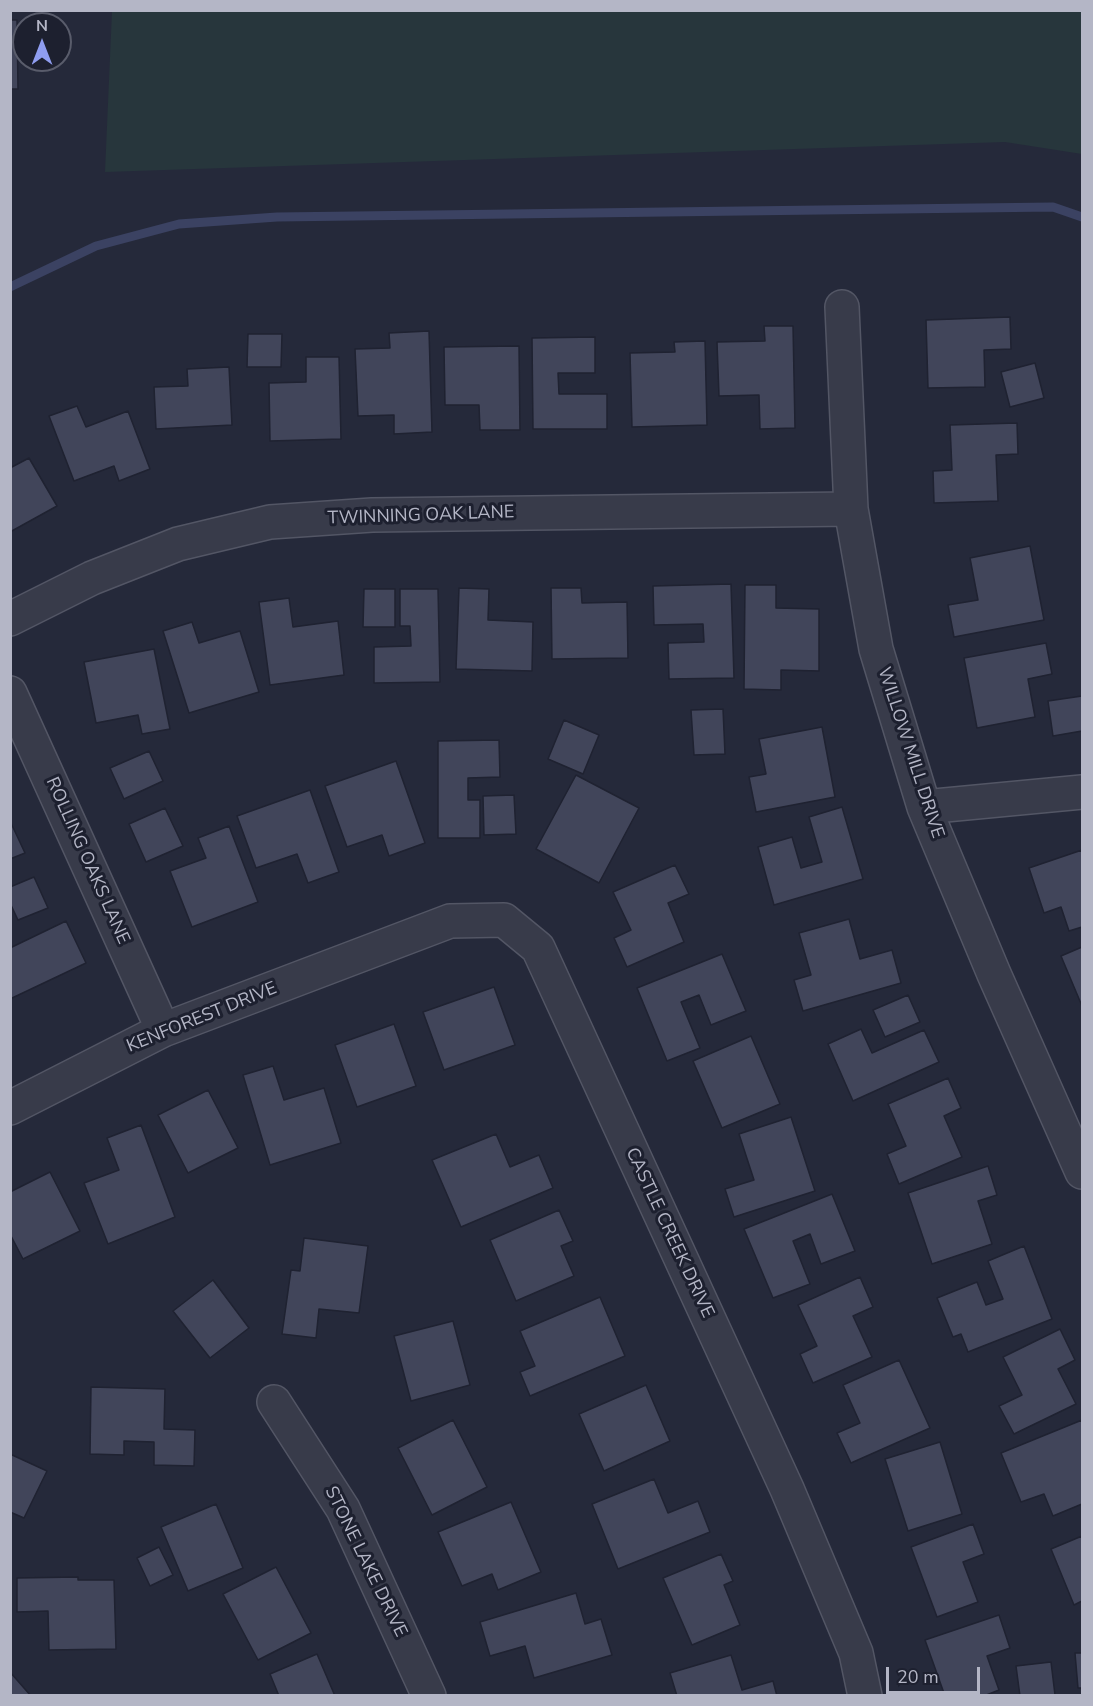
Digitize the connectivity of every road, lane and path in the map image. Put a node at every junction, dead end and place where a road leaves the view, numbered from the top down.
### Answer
1 (842, 307) dead end
2 (851, 509) junction
3 (10, 619) edge
4 (10, 693) edge
5 (1083, 792) edge
6 (924, 807) junction
7 (364, 954) joint
8 (163, 1030) junction
9 (10, 1108) edge
10 (1083, 1172) edge
11 (274, 1402) dead end
12 (429, 1695) edge
13 (865, 1695) edge

1 - 2 street, WILLOW MILL DRIVE
2 - 3 street, TWINNING OAK LANE
2 - 6 street, WILLOW MILL DRIVE
4 - 8 street, ROLLING OAKS LANE
5 - 6 street
6 - 10 street, WILLOW MILL DRIVE
7 - 8 street, KENFOREST DRIVE
7 - 13 street, CASTLE CREEK DRIVE
8 - 9 street, KENFOREST DRIVE
11 - 12 street, STONE LAKE DRIVE

